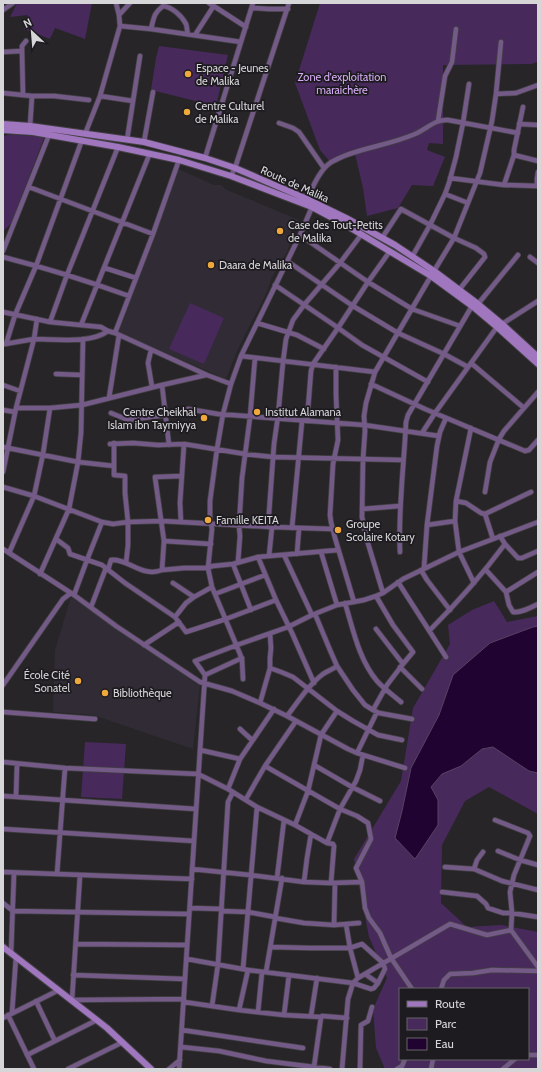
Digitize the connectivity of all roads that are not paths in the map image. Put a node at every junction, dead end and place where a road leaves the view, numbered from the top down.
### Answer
1 (13, 3) edge
2 (116, 3) edge
3 (130, 3) edge
4 (209, 3) edge
5 (289, 3) edge
6 (252, 5) edge
7 (213, 6) junction
8 (288, 9) junction
9 (3, 10) edge
10 (119, 15) junction
11 (120, 26) junction
12 (246, 27) junction
13 (151, 29) junction
14 (456, 29) dead end
15 (188, 34) junction
16 (195, 35) junction
17 (26, 41) dead end
18 (241, 42) junction
19 (501, 42) dead end
20 (22, 51) junction
21 (3, 52) edge
22 (140, 56) dead end
23 (469, 84) dead end
24 (538, 85) edge
25 (153, 92) dead end
26 (3, 93) edge
27 (496, 94) junction
28 (24, 95) junction
29 (32, 96) junction
30 (100, 96) junction
31 (89, 100) dead end
32 (133, 101) junction
33 (523, 107) dead end
34 (438, 121) junction
35 (463, 123) junction
36 (3, 124) edge
37 (280, 124) dead end
38 (520, 124) junction
39 (538, 125) edge
40 (30, 126) junction
41 (490, 128) junction
42 (3, 130) edge
43 (518, 133) junction
44 (85, 134) junction
45 (49, 135) junction
46 (82, 140) junction
47 (127, 140) junction
48 (144, 142) junction
49 (118, 147) junction
50 (150, 153) junction
51 (514, 155) junction
52 (205, 158) junction
53 (179, 160) junction
54 (538, 161) edge
55 (235, 168) junction
56 (324, 168) junction
57 (538, 172) edge
58 (231, 176) junction
59 (450, 178) junction
60 (537, 179) edge
61 (477, 182) junction
62 (504, 185) junction
63 (538, 186) edge
64 (29, 187) junction
65 (445, 194) junction
66 (307, 199) junction
67 (60, 200) junction
68 (468, 203) junction
69 (312, 207) junction
70 (92, 212) junction
71 (122, 223) junction
72 (430, 225) junction
73 (153, 234) junction
74 (300, 234) junction
75 (361, 235) junction
76 (5, 238) edge
77 (382, 238) junction
78 (454, 238) junction
79 (3, 251) edge
80 (390, 251) junction
81 (518, 255) dead end
82 (3, 257) edge
83 (412, 257) junction
84 (530, 257) dead end
85 (287, 261) junction
86 (340, 263) junction
87 (538, 263) edge
88 (36, 266) junction
89 (104, 268) junction
90 (433, 273) junction
91 (67, 275) junction
92 (136, 278) junction
93 (368, 282) junction
94 (321, 284) junction
95 (98, 285) junction
96 (275, 286) junction
97 (459, 290) junction
98 (129, 296) junction
99 (538, 301) edge
100 (304, 304) junction
101 (475, 305) junction
102 (353, 306) junction
103 (412, 309) junction
104 (3, 312) edge
105 (15, 315) junction
106 (37, 319) junction
107 (50, 322) junction
108 (257, 323) junction
109 (81, 325) junction
110 (499, 325) junction
111 (460, 326) junction
112 (338, 328) junction
113 (108, 331) junction
114 (288, 332) junction
115 (398, 333) junction
116 (117, 334) junction
117 (34, 339) junction
118 (83, 340) junction
119 (4, 344) edge
120 (324, 349) junction
121 (151, 350) junction
122 (444, 354) junction
123 (241, 356) junction
124 (538, 357) edge
125 (255, 358) junction
126 (383, 358) junction
127 (283, 362) junction
128 (313, 364) junction
129 (538, 364) edge
130 (469, 365) junction
131 (336, 367) junction
132 (374, 372) junction
133 (56, 374) dead end
134 (82, 374) junction
135 (207, 375) junction
136 (428, 382) junction
137 (231, 384) junction
138 (371, 384) junction
139 (3, 385) edge
140 (162, 385) junction
141 (152, 387) junction
142 (20, 391) junction
143 (538, 392) edge
144 (109, 398) junction
145 (415, 404) junction
146 (82, 405) junction
147 (50, 408) junction
148 (524, 408) junction
149 (188, 409) dead end
150 (3, 410) edge
151 (15, 410) junction
152 (111, 413) dead end
153 (435, 413) junction
154 (222, 414) junction
155 (166, 415) junction
156 (250, 417) junction
157 (278, 418) junction
158 (446, 418) junction
159 (304, 421) junction
160 (338, 423) junction
161 (364, 426) junction
162 (471, 428) junction
163 (406, 431) junction
164 (422, 433) junction
165 (439, 436) junction
166 (499, 439) junction
167 (538, 440) edge
168 (184, 444) junction
169 (169, 445) junction
170 (6, 448) edge
171 (217, 449) junction
172 (43, 454) junction
173 (245, 454) junction
174 (273, 457) junction
175 (299, 458) junction
176 (334, 459) junction
177 (363, 459) junction
178 (403, 460) junction
179 (78, 462) junction
180 (114, 466) junction
181 (3, 472) edge
182 (182, 476) junction
183 (3, 487) edge
184 (485, 492) dead end
185 (531, 492) dead end
186 (34, 496) junction
187 (456, 501) junction
188 (400, 506) junction
189 (69, 509) junction
190 (362, 509) junction
191 (485, 514) junction
192 (162, 521) junction
193 (455, 521) junction
194 (102, 522) junction
195 (128, 522) junction
196 (181, 522) junction
197 (538, 522) edge
198 (211, 524) junction
199 (427, 525) junction
200 (239, 526) junction
201 (270, 527) junction
202 (292, 528) junction
203 (299, 528) junction
204 (332, 529) junction
205 (500, 536) junction
206 (56, 538) junction
207 (492, 539) junction
208 (164, 541) junction
209 (211, 544) junction
210 (505, 544) junction
211 (3, 549) edge
212 (338, 550) junction
213 (538, 551) edge
214 (321, 552) junction
215 (400, 552) dead end
216 (459, 552) junction
217 (9, 553) junction
218 (297, 554) junction
219 (284, 555) junction
220 (269, 556) junction
221 (258, 557) junction
222 (87, 560) junction
223 (126, 563) junction
224 (235, 563) junction
225 (208, 568) junction
226 (107, 569) junction
227 (423, 569) junction
228 (162, 570) junction
229 (486, 570) junction
230 (538, 572) edge
231 (40, 574) junction
232 (265, 575) junction
233 (398, 582) junction
234 (173, 583) dead end
235 (474, 583) junction
236 (241, 584) junction
237 (212, 587) junction
238 (506, 592) junction
239 (383, 593) junction
240 (73, 594) junction
241 (215, 594) junction
242 (376, 596) junction
243 (194, 597) junction
244 (276, 600) junction
245 (354, 602) junction
246 (345, 603) junction
247 (538, 604) edge
248 (337, 605) junction
249 (91, 607) junction
250 (251, 610) junction
251 (450, 610) junction
252 (314, 614) junction
253 (175, 617) junction
254 (226, 619) junction
255 (178, 622) junction
256 (288, 627) junction
257 (376, 629) dead end
258 (430, 630) junction
259 (270, 634) junction
260 (144, 645) junction
261 (237, 645) junction
262 (446, 657) dead end
263 (242, 658) junction
264 (338, 666) junction
265 (401, 666) junction
266 (270, 668) junction
267 (205, 674) junction
268 (243, 679) dead end
269 (204, 683) junction
270 (314, 683) junction
271 (3, 685) edge
272 (308, 689) junction
273 (385, 689) junction
274 (422, 689) dead end
275 (401, 702) dead end
276 (260, 703) junction
277 (274, 709) junction
278 (337, 711) junction
279 (375, 711) junction
280 (3, 712) edge
281 (287, 716) junction
282 (95, 719) dead end
283 (412, 719) dead end
284 (296, 721) junction
285 (240, 729) dead end
286 (369, 730) junction
287 (321, 735) junction
288 (252, 740) junction
289 (402, 740) dead end
290 (200, 750) junction
291 (356, 753) junction
292 (364, 755) junction
293 (240, 759) junction
294 (3, 762) edge
295 (17, 764) junction
296 (265, 766) junction
297 (314, 766) junction
298 (65, 768) junction
299 (405, 768) dead end
300 (198, 774) junction
301 (352, 787) junction
302 (230, 790) junction
303 (308, 790) junction
304 (3, 796) edge
305 (16, 797) junction
306 (246, 799) junction
307 (62, 800) junction
308 (380, 800) dead end
309 (257, 807) junction
310 (196, 809) junction
311 (340, 809) junction
312 (284, 820) junction
313 (495, 820) dead end
314 (295, 825) junction
315 (3, 829) edge
316 (60, 833) junction
317 (311, 834) junction
318 (194, 841) junction
319 (327, 843) junction
320 (498, 851) dead end
321 (482, 852) dead end
322 (520, 860) junction
323 (538, 865) edge
324 (445, 867) dead end
325 (192, 869) junction
326 (474, 870) junction
327 (3, 872) edge
328 (14, 873) junction
329 (224, 873) junction
330 (57, 874) junction
331 (250, 874) junction
332 (80, 875) junction
333 (279, 878) junction
334 (192, 879) junction
335 (304, 882) junction
336 (362, 882) junction
337 (333, 883) junction
338 (512, 884) junction
339 (538, 890) edge
340 (442, 892) dead end
341 (3, 903) edge
342 (190, 908) junction
343 (222, 910) junction
344 (13, 911) junction
345 (78, 912) junction
346 (248, 912) junction
347 (512, 913) junction
348 (189, 914) junction
349 (538, 917) edge
350 (275, 918) junction
351 (359, 923) dead end
352 (346, 924) junction
353 (334, 925) junction
354 (511, 930) junction
355 (76, 944) junction
356 (188, 945) junction
357 (3, 947) edge
358 (271, 947) junction
359 (350, 948) junction
360 (14, 956) junction
361 (392, 958) junction
362 (187, 959) junction
363 (383, 963) junction
364 (218, 964) junction
365 (538, 967) edge
366 (242, 969) junction
367 (248, 970) junction
368 (538, 971) edge
369 (264, 972) junction
370 (365, 974) junction
371 (73, 975) junction
372 (288, 975) junction
373 (185, 978) junction
374 (316, 978) junction
375 (358, 978) junction
376 (353, 983) junction
377 (378, 983) junction
378 (411, 988) edge
379 (441, 988) edge
380 (59, 990) junction
381 (72, 1000) junction
382 (184, 1000) junction
383 (36, 1001) junction
384 (212, 1006) junction
385 (372, 1007) dead end
386 (239, 1010) junction
387 (258, 1012) junction
388 (8, 1015) edge
389 (284, 1015) junction
390 (311, 1016) junction
391 (321, 1017) junction
392 (347, 1018) junction
393 (97, 1020) junction
394 (182, 1030) junction
395 (55, 1041) junction
396 (123, 1042) junction
397 (181, 1047) junction
398 (303, 1048) dead end
399 (27, 1055) junction
400 (180, 1060) junction
401 (405, 1060) edge
402 (514, 1060) edge
403 (314, 1067) junction
404 (34, 1069) edge
405 (68, 1069) edge
406 (151, 1069) edge
407 (169, 1069) edge
408 (180, 1069) edge
409 (330, 1069) edge
410 (342, 1069) edge
411 (360, 1069) edge
412 (397, 1069) edge
413 (503, 1069) edge

1 - 9 street
2 - 10 street
3 - 10 street
4 - 7 street
5 - 8 street
6 - 8 street
6 - 12 street
7 - 12 street
7 - 16 street
8 - 55 street
10 - 11 street
11 - 13 street
11 - 30 street
12 - 18 street
13 - 15 street
13 - 15 street
14 - 34 street
15 - 16 street
16 - 18 street
17 - 20 street
18 - 52 street
19 - 27 street
20 - 21 street
20 - 28 street
22 - 32 street
23 - 35 street
24 - 27 street
25 - 48 street
26 - 28 street
27 - 41 street
28 - 29 street
29 - 31 street
29 - 40 street
30 - 32 street
30 - 44 street
32 - 47 street
33 - 38 street
34 - 35 street
34 - 56 street
35 - 41 street
35 - 59 street
36 - 40 main road, Route de Malika
37 - 56 street
38 - 39 street
38 - 43 street
40 - 44 main road, Route de Malika
41 - 43 street
41 - 61 street
42 - 45 main road, Route de Malika
43 - 51 street
44 - 47 main road, Route de Malika
45 - 46 main road, Route de Malika
45 - 64 street
46 - 49 main road, Route de Malika
46 - 67 street
47 - 48 main road, Route de Malika
48 - 52 main road, Route de Malika
49 - 50 main road, Route de Malika
49 - 70 street
50 - 53 main road, Route de Malika
50 - 71 street
51 - 54 street
51 - 62 street
52 - 55 main road, Route de Malika
53 - 58 main road, Route de Malika
53 - 73 street
55 - 58 street
55 - 66 main road, Route de Malika
56 - 66 street
57 - 60 street
58 - 69 main road, Route de Malika
59 - 61 street
59 - 65 street
60 - 63 street
61 - 62 street
61 - 68 street
62 - 63 street
64 - 67 street
64 - 76 street
65 - 68 street
65 - 72 street
66 - 77 main road, Route de Malika
67 - 70 street
67 - 88 street
68 - 78 street
69 - 74 street
69 - 75 main road, Route de Malika
70 - 71 street
70 - 91 street
71 - 73 street
71 - 89 street
72 - 77 street
72 - 78 street
72 - 83 street
73 - 92 street
74 - 85 street
74 - 86 street
75 - 80 main road, Route de Malika
75 - 86 street
76 - 79 street
77 - 83 main road, Route de Malika
78 - 90 street
78 - 97 street
80 - 90 main road, Route de Malika
80 - 93 street
81 - 101 street
82 - 88 street
83 - 90 main road, Route de Malika
84 - 87 street
85 - 94 street
85 - 96 street
86 - 93 street
86 - 94 street
88 - 91 street
88 - 105 street
89 - 92 street
89 - 95 street
90 - 97 main road, Route de Malika
90 - 101 main road, Route de Malika
90 - 103 street
91 - 95 street
91 - 107 street
92 - 98 street
93 - 102 street
93 - 103 street
94 - 100 street
94 - 102 street
95 - 98 street
95 - 109 street
96 - 100 street
96 - 108 street
97 - 101 main road, Route de Malika
98 - 116 street
99 - 110 street
100 - 112 street
100 - 114 street
101 - 110 main road, Route de Malika
101 - 111 street
102 - 112 street
102 - 115 street
103 - 111 street
103 - 115 street
104 - 105 street
105 - 106 street
105 - 119 street
106 - 107 street
106 - 117 street
107 - 109 street
108 - 114 street
108 - 123 street
109 - 113 street
110 - 124 main road, Route de Malika
110 - 129 main road, Route de Malika
110 - 130 street
111 - 122 street
112 - 120 street
112 - 126 street
113 - 116 street
113 - 118 street
114 - 120 street
114 - 127 street
115 - 122 street
115 - 126 street
116 - 121 street
116 - 144 street
117 - 118 street
117 - 119 street
117 - 142 street
118 - 134 street
120 - 128 street
121 - 135 street
121 - 141 street
122 - 130 street
122 - 136 street
123 - 125 street
123 - 137 street
125 - 127 street
125 - 156 street
126 - 132 street
126 - 136 street
127 - 128 street
127 - 157 street
128 - 131 street
128 - 159 street
130 - 148 street
130 - 153 street
131 - 132 street
131 - 160 street
132 - 138 street
133 - 134 street
134 - 146 street
135 - 137 street
135 - 140 street
136 - 145 street
137 - 154 street
138 - 145 street
138 - 161 street
139 - 142 street
140 - 141 street
140 - 155 street
141 - 144 street
142 - 151 street
143 - 148 street
144 - 146 street
145 - 153 street
145 - 163 street
146 - 147 street
146 - 179 street
147 - 151 street
147 - 172 street
148 - 166 street
149 - 154 street
150 - 151 street
151 - 170 street
152 - 155 street
153 - 158 street
153 - 164 street
154 - 156 street
154 - 171 street
155 - 169 street
156 - 157 street
156 - 173 street
157 - 159 street
157 - 174 street
158 - 162 street
158 - 165 street
159 - 160 street
159 - 175 street
160 - 161 street
160 - 176 street
161 - 163 street
161 - 177 street
162 - 166 street
162 - 187 street
163 - 164 street
163 - 178 street
164 - 165 street
165 - 199 street
166 - 167 street
166 - 184 street
168 - 169 street
168 - 171 street
168 - 182 street
169 - 180 street
170 - 172 street
170 - 181 street
171 - 173 street
171 - 198 street
172 - 179 street
172 - 186 street
173 - 174 street
173 - 200 street
174 - 175 street
174 - 201 street
175 - 176 street
175 - 202 street
176 - 177 street
176 - 204 street
177 - 178 street
177 - 190 street
178 - 188 street
179 - 180 street
179 - 189 street
180 - 195 street
182 - 192 street
182 - 196 street
183 - 186 street
185 - 191 street
186 - 189 street
186 - 217 street
187 - 191 street
187 - 193 street
188 - 190 street
188 - 215 street
189 - 194 street
189 - 206 street
190 - 239 street
191 - 207 street
192 - 195 street
192 - 196 street
192 - 208 street
193 - 199 street
193 - 216 street
194 - 195 street
194 - 222 street
195 - 223 street
196 - 198 street
197 - 205 street
198 - 200 street
198 - 209 street
199 - 227 street
200 - 201 street
200 - 224 street
201 - 202 street
201 - 220 street
202 - 203 street
203 - 204 street
203 - 218 street
204 - 212 street
205 - 207 street
205 - 210 street
206 - 222 street
206 - 231 street
207 - 216 street
208 - 209 street
208 - 228 street
209 - 225 street
210 - 213 street
210 - 229 street
211 - 217 street
212 - 214 street
212 - 245 street
214 - 218 street
214 - 248 street
216 - 227 street
216 - 235 street
217 - 231 street
218 - 219 street
219 - 220 street
219 - 252 street
220 - 221 street
221 - 224 street
221 - 232 street
222 - 226 street
222 - 240 street
223 - 226 street
223 - 228 street
224 - 225 street
224 - 236 street
225 - 228 street
225 - 237 street
226 - 249 street
226 - 253 street
227 - 233 street
227 - 251 street
229 - 235 street
229 - 238 street
230 - 238 street
231 - 240 street
232 - 236 street
232 - 244 street
233 - 239 street
233 - 258 street
234 - 243 street
235 - 251 street
236 - 241 street
236 - 250 street
237 - 241 street
237 - 243 street
238 - 247 street
239 - 242 street
240 - 249 street
240 - 271 street
241 - 254 street
242 - 245 street
242 - 265 street
243 - 253 street
244 - 250 street
244 - 256 street
245 - 246 street
246 - 248 street
246 - 273 street
248 - 252 street
249 - 260 street
250 - 254 street
251 - 258 street
252 - 256 street
252 - 264 street
253 - 255 street
254 - 255 street
254 - 261 street
255 - 260 street
256 - 259 street
256 - 270 street
257 - 265 street
258 - 262 street
259 - 261 street
259 - 266 street
260 - 269 street
261 - 263 street
261 - 267 street
263 - 267 street
263 - 268 street
264 - 270 street
264 - 279 street
265 - 273 street
265 - 274 street
266 - 272 street
266 - 276 street
267 - 269 street
269 - 276 street
269 - 290 street
270 - 272 street
272 - 278 street
272 - 281 street
273 - 275 street
273 - 279 street
276 - 277 street
277 - 281 street
277 - 288 street
278 - 286 street
278 - 287 street
279 - 283 street
279 - 286 street
280 - 282 street
281 - 284 street
284 - 287 street
284 - 296 street
285 - 288 street
286 - 289 street
286 - 291 street
287 - 291 street
287 - 297 street
288 - 293 street
290 - 293 street
290 - 300 street
291 - 292 street
292 - 299 street
292 - 301 street
293 - 302 street
294 - 295 street
295 - 298 street
295 - 305 street
296 - 303 street
296 - 306 street
297 - 301 street
297 - 303 street
298 - 300 street
298 - 307 street
300 - 302 street
300 - 310 street
301 - 308 street
301 - 311 street
302 - 306 street
302 - 329 street
303 - 311 street
303 - 314 street
304 - 305 street
305 - 307 street
306 - 309 street
307 - 310 street
307 - 316 street
309 - 312 street
309 - 331 street
310 - 318 street
311 - 319 street
311 - 336 street
312 - 314 street
312 - 333 street
313 - 322 street
314 - 317 street
315 - 316 street
316 - 318 street
316 - 330 street
317 - 319 street
317 - 335 street
318 - 325 street
319 - 337 street
320 - 322 street
321 - 326 street
322 - 323 street
322 - 338 street
324 - 326 street
325 - 329 street
325 - 334 street
326 - 338 street
327 - 328 street
328 - 330 street
328 - 344 street
329 - 331 street
329 - 343 street
330 - 332 street
331 - 333 street
331 - 346 street
332 - 334 street
332 - 345 street
333 - 335 street
333 - 350 street
334 - 342 street
335 - 337 street
336 - 337 street
336 - 361 street
337 - 353 street
338 - 339 street
338 - 347 street
340 - 347 street
341 - 344 street
342 - 343 street
342 - 348 street
343 - 346 street
343 - 364 street
344 - 345 street
344 - 360 street
345 - 348 street
345 - 355 street
346 - 350 street
346 - 366 street
347 - 349 street
347 - 354 street
348 - 356 street
350 - 353 street
350 - 358 street
351 - 352 street
352 - 353 street
352 - 359 street
354 - 361 street
354 - 365 street
355 - 356 street
355 - 371 street
356 - 362 street
357 - 360 main road
358 - 359 street
358 - 369 street
359 - 363 street
359 - 375 street
360 - 380 main road
360 - 388 street
361 - 363 street
361 - 378 street
362 - 364 street
362 - 373 street
363 - 370 street
363 - 377 street
364 - 366 street
364 - 384 street
366 - 367 street
367 - 369 street
367 - 386 street
368 - 379 street
369 - 372 street
369 - 387 street
370 - 375 street
370 - 377 street
371 - 373 street
371 - 381 street
372 - 374 street
372 - 389 street
373 - 382 street
374 - 376 street
374 - 390 street
375 - 376 street
376 - 377 street
376 - 392 street
380 - 381 main road
380 - 383 street
381 - 382 street
381 - 393 main road
382 - 384 street
382 - 394 street
383 - 388 street
383 - 395 street
384 - 386 street
385 - 411 street
386 - 387 street
387 - 389 street
388 - 399 street
389 - 390 street
390 - 391 street
391 - 392 street
391 - 403 street
392 - 410 street
393 - 395 street
393 - 396 main road
394 - 397 street
394 - 398 street
395 - 399 street
396 - 405 street
396 - 406 main road
397 - 400 street
397 - 403 street
399 - 404 street
400 - 407 street
400 - 408 street
401 - 412 street
402 - 413 street
403 - 409 street

